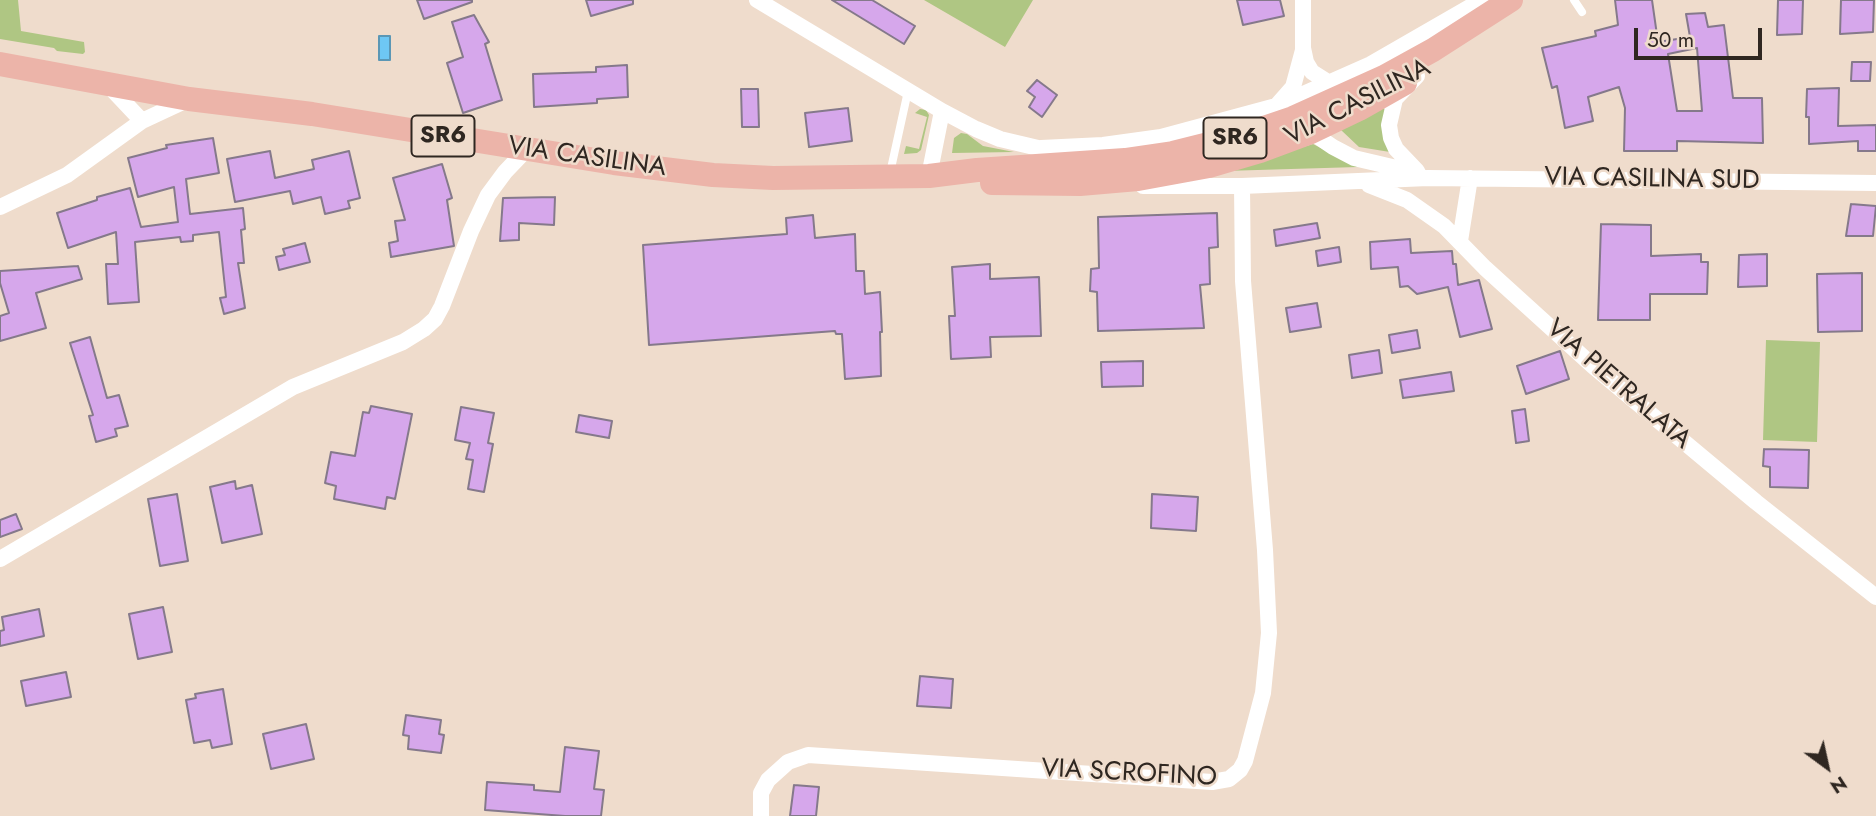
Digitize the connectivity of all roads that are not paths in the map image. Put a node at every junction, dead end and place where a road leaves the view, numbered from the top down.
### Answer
1 (757, 0) edge
2 (1303, 0) edge
3 (1482, 0) edge
4 (1511, 0) edge
5 (1520, 0) edge
6 (1574, 0) edge
7 (1582, 12) dead end
8 (1303, 48) junction
9 (0, 64) edge
10 (1417, 76) junction
11 (107, 83) junction
12 (1331, 83) junction
13 (908, 90) junction
14 (189, 99) junction
15 (1276, 106) junction
16 (942, 111) junction
17 (142, 121) junction
18 (1311, 132) junction
19 (1203, 147) junction
20 (1041, 148) junction
21 (526, 150) junction
22 (1094, 163) junction
23 (929, 176) junction
24 (1424, 176) junction
25 (889, 177) junction
26 (1470, 178) junction
27 (1359, 181) junction
28 (1113, 182) junction
29 (1876, 183) edge
30 (1242, 186) junction
31 (0, 207) edge
32 (1426, 213) junction
33 (1460, 242) junction
34 (0, 559) edge
35 (1876, 597) edge
36 (761, 816) edge

1 - 13 street
2 - 8 street
3 - 12 street
4 - 19 main road, VIA CASILINA / SR6
5 - 10 main road, VIA CASILINA / SR6
6 - 7 lane
8 - 12 street
8 - 15 street
9 - 11 main road, VIA CASILINA / SR6
10 - 18 main road, VIA CASILINA / SR6
10 - 24 street
11 - 14 main road, VIA CASILINA / SR6
11 - 17 street
12 - 15 street
13 - 16 street
13 - 25 lane
14 - 17 street
14 - 21 main road, VIA CASILINA / SR6
15 - 20 street
16 - 20 street
16 - 23 street
17 - 31 street
18 - 19 street
18 - 24 street
18 - 28 main road, VIA CASILINA / SR6
19 - 22 main road, VIA CASILINA / SR6
20 - 22 street
21 - 25 main road, VIA CASILINA / SR6
21 - 34 street
22 - 23 main road, VIA CASILINA / SR6
23 - 25 main road, VIA CASILINA / SR6
23 - 28 main road, VIA CASILINA / SR6
24 - 26 street, VIA CASILINA SUD
24 - 27 street, VIA CASILINA SUD
24 - 32 street
26 - 29 street, VIA CASILINA SUD
26 - 33 street
27 - 30 street, VIA CASILINA SUD
27 - 32 street, VIA PIETRALATA
28 - 30 street, VIA CASILINA SUD
30 - 36 street, VIA SCROFINO
32 - 33 street, VIA PIETRALATA
33 - 35 street, VIA PIETRALATA

